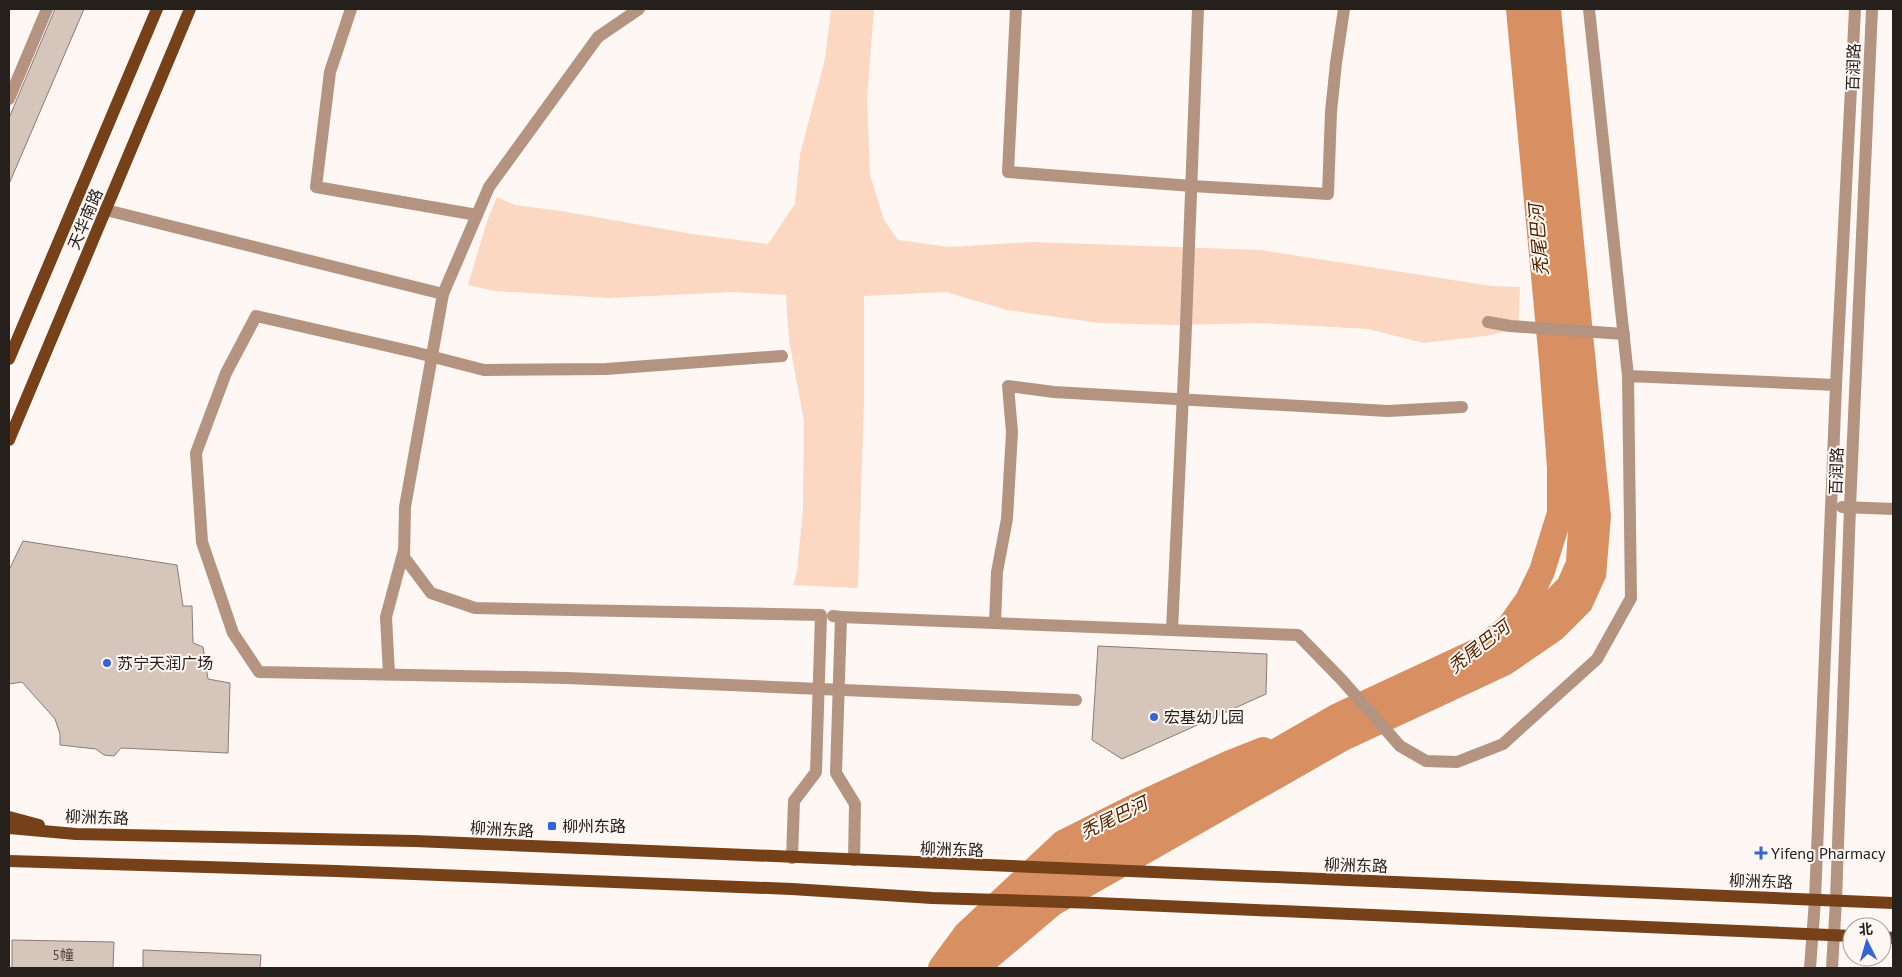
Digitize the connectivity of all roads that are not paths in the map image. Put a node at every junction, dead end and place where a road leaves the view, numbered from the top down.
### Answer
1 (47, 9) edge
2 (157, 9) edge
3 (190, 9) edge
4 (350, 9) edge
5 (639, 9) edge
6 (1016, 9) edge
7 (1198, 9) edge
8 (1344, 9) edge
9 (1589, 9) edge
10 (1855, 9) edge
11 (1872, 9) edge
12 (9, 99) edge
13 (1192, 186) junction
14 (106, 210) junction
15 (477, 215) junction
16 (443, 294) junction
17 (1488, 322) dead end
18 (1624, 334) junction
19 (432, 356) junction
20 (782, 356) dead end
21 (9, 359) edge
22 (1628, 376) junction
23 (1836, 385) junction
24 (1183, 399) junction
25 (1462, 407) dead end
26 (9, 440) edge
27 (1832, 506) junction
28 (1850, 507) junction
29 (1893, 509) edge
30 (404, 548) junction
31 (821, 615) junction
32 (841, 617) junction
33 (995, 623) junction
34 (1172, 630) junction
35 (389, 674) junction
36 (819, 689) junction
37 (838, 690) junction
38 (1076, 700) dead end
39 (9, 816) edge
40 (9, 828) edge
41 (76, 834) junction
42 (9, 854) edge
43 (792, 858) junction
44 (854, 860) junction
45 (9, 861) edge
46 (150, 865) junction
47 (1815, 900) junction
48 (1836, 901) junction
49 (1893, 903) edge
50 (1812, 934) junction
51 (1834, 935) junction
52 (1842, 935) edge
53 (1810, 968) edge
54 (1832, 968) edge

1 - 12 street
2 - 21 main road, 天华南路
3 - 14 main road, 天华南路
4 - 15 street
5 - 15 street
6 - 13 street
7 - 13 street
8 - 13 street
9 - 18 street
10 - 23 street, 百润路
11 - 28 street, 百润路
13 - 24 street
14 - 16 street
14 - 26 main road, 天华南路
15 - 16 street
16 - 19 street
17 - 18 street
18 - 22 street
19 - 20 street
19 - 30 street
19 - 35 street
22 - 23 street
22 - 34 street
23 - 27 street, 百润路
24 - 25 street
24 - 33 street
24 - 34 street
27 - 28 street
27 - 47 street, 百润路
28 - 29 street
28 - 48 street, 百润路
30 - 31 street
30 - 35 street
31 - 32 street
31 - 36 street
32 - 33 street
32 - 37 street
33 - 34 street
35 - 36 street
36 - 37 street
36 - 43 street
37 - 38 street
37 - 44 street
39 - 41 main road
40 - 41 main road, 柳洲东路
41 - 43 main road, 柳洲东路
42 - 46 main road
43 - 44 main road, 柳洲东路
44 - 47 main road, 柳洲东路
45 - 46 main road
46 - 50 main road
47 - 48 main road, 柳洲东路
47 - 50 street, 百润路
48 - 49 main road, 柳洲东路
48 - 51 street, 百润路
50 - 51 main road
50 - 53 street, 百润路
51 - 52 main road
51 - 54 street, 百润路

